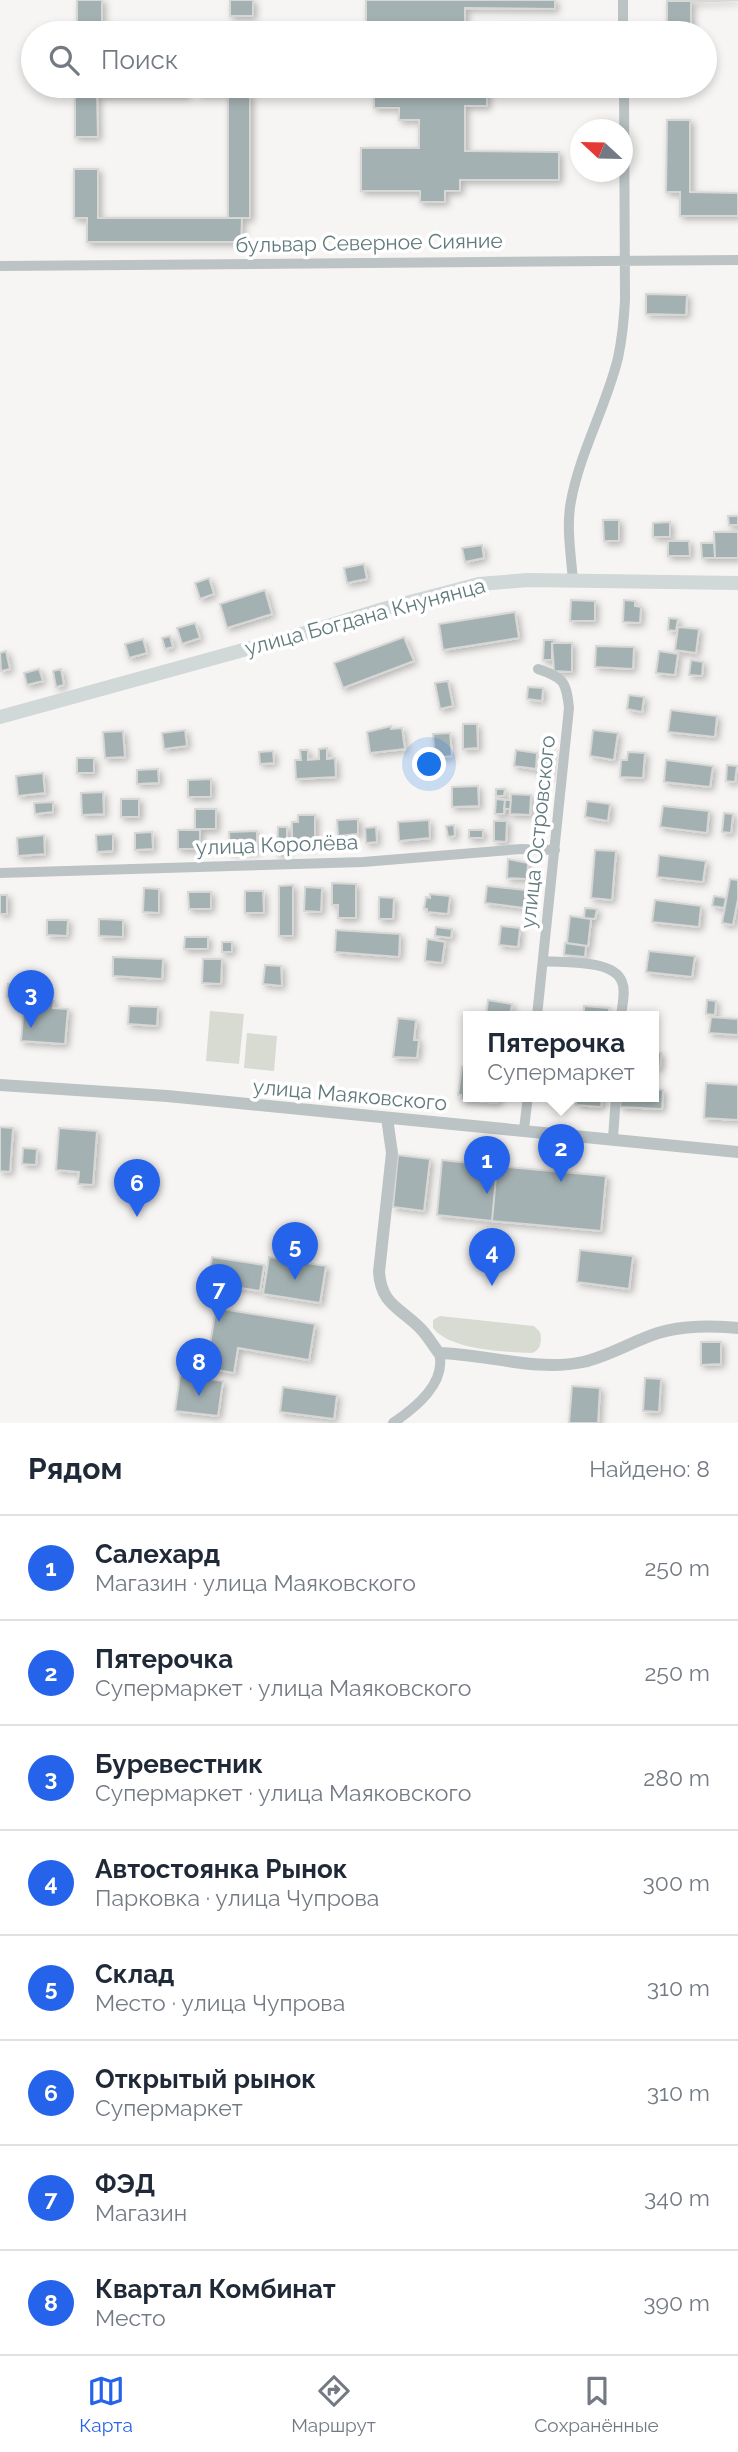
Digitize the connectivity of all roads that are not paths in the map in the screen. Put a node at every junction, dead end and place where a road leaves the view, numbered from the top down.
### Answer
1 (623, 0) edge
2 (623, 21) edge
3 (624, 98) edge
4 (625, 260) junction
5 (738, 260) edge
6 (0, 266) edge
7 (573, 581) junction
8 (738, 583) edge
9 (538, 669) dead end
10 (0, 718) edge
11 (555, 850) junction
12 (0, 873) edge
13 (543, 961) junction
14 (538, 1011) edge
15 (621, 1011) edge
16 (0, 1085) edge
17 (527, 1102) edge
18 (616, 1102) edge
19 (387, 1118) junction
20 (524, 1129) junction
21 (614, 1138) junction
22 (738, 1152) edge
23 (738, 1328) edge
24 (439, 1353) junction
25 (393, 1423) edge

1 - 2 street
3 - 4 street
4 - 5 street, бульвар Северное Сияние
4 - 6 street, бульвар Северное Сияние
4 - 7 street
7 - 8 main road, улица Богдана Кнунянца
7 - 10 main road, улица Богдана Кнунянца
9 - 11 street, улица Островского
11 - 12 street, улица Королёва
11 - 13 street, улица Островского
13 - 14 street, улица Островского
13 - 15 street
16 - 19 street, улица Маяковского
17 - 20 street
18 - 21 street
19 - 20 street, улица Маяковского
19 - 24 street
20 - 21 street, улица Маяковского
21 - 22 street, улица Маяковского
23 - 24 street
24 - 25 street

